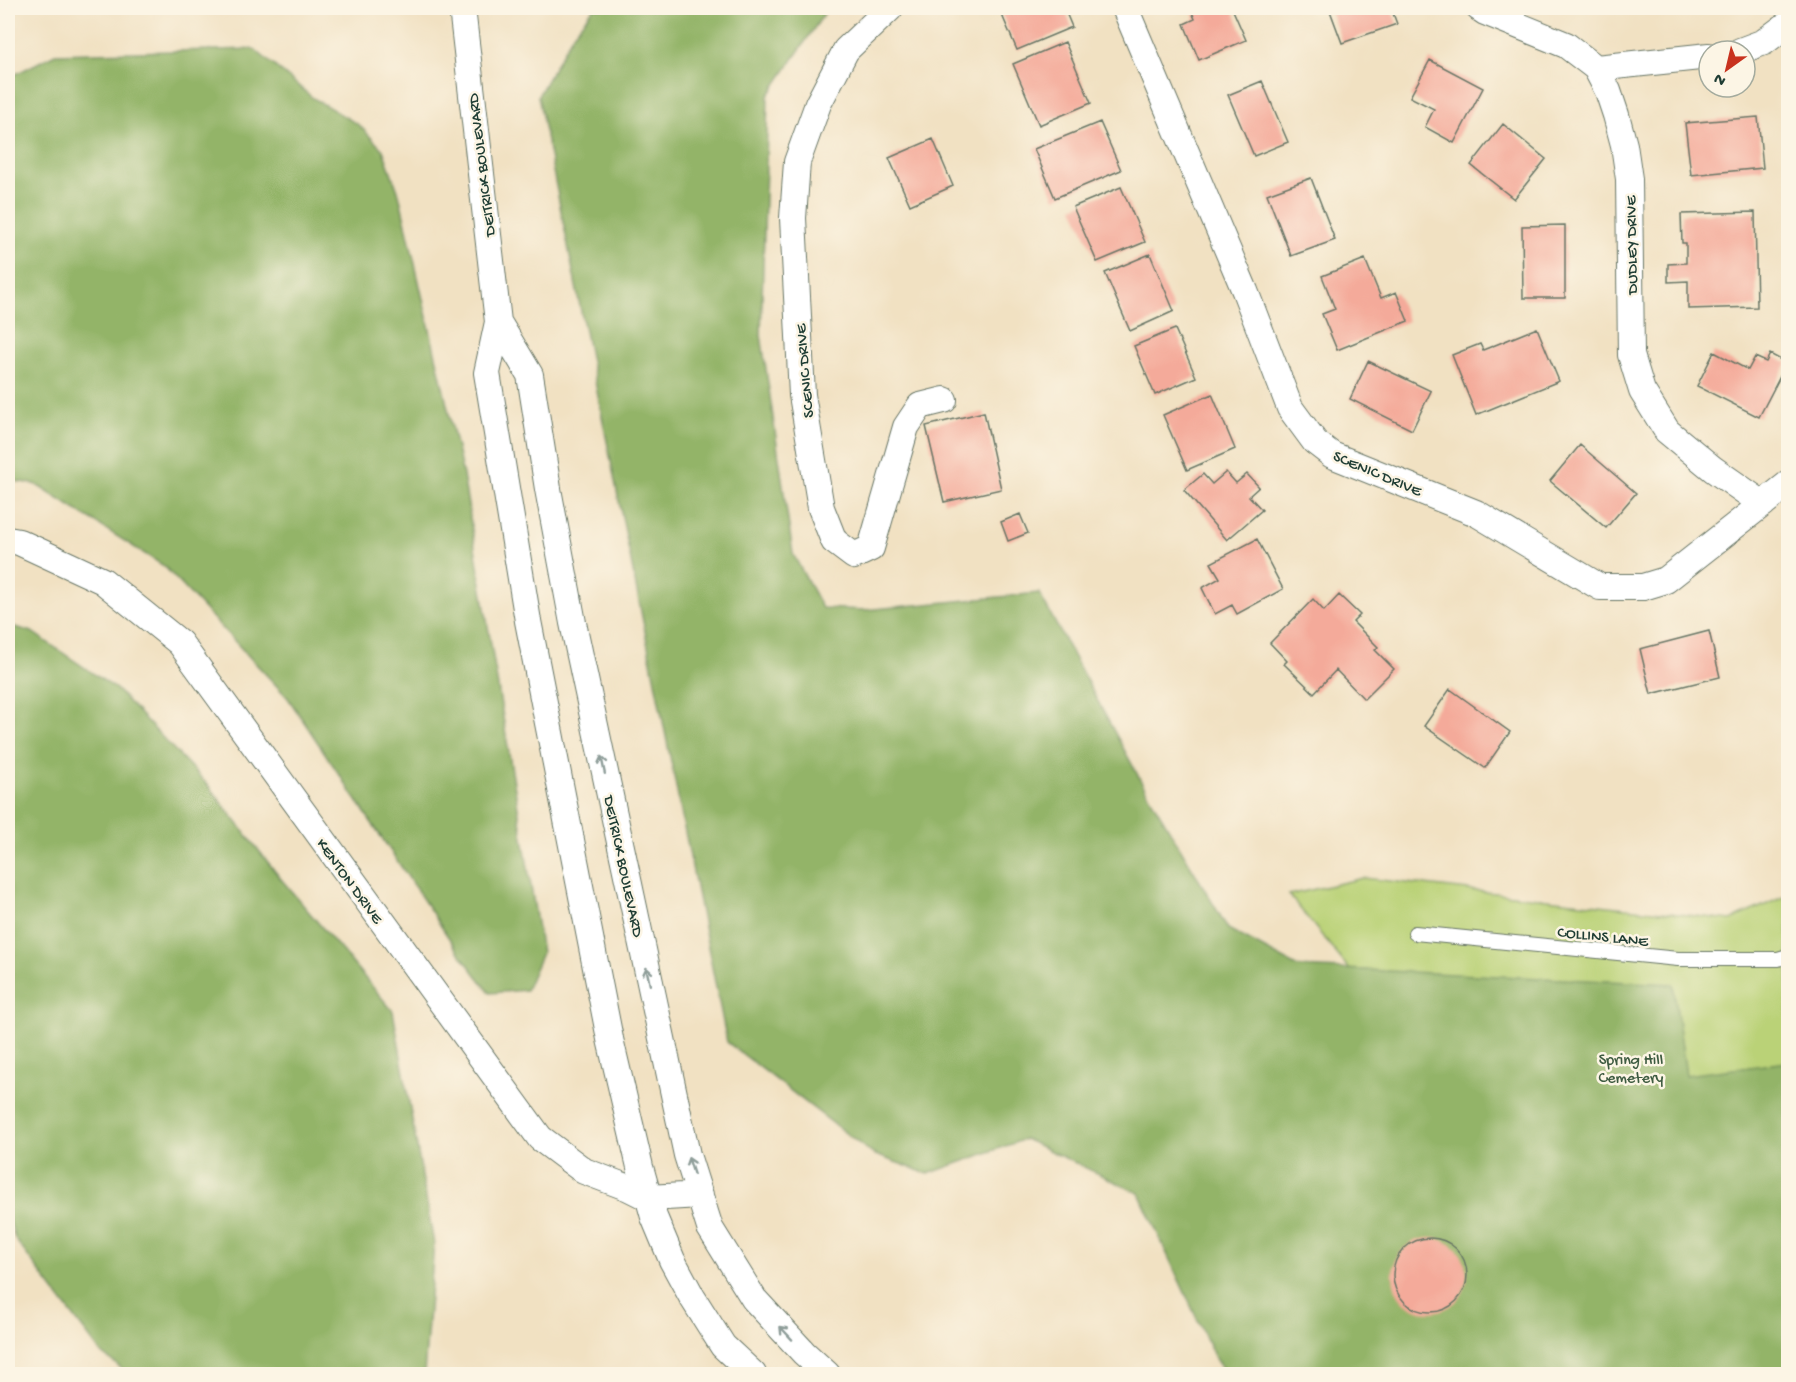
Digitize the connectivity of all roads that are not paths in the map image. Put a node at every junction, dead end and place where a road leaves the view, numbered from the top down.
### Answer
1 (462, 8) edge
2 (890, 8) edge
3 (1125, 8) edge
4 (1479, 8) edge
5 (1788, 24) edge
6 (1757, 45) edge
7 (1697, 57) edge
8 (1596, 68) junction
9 (498, 322) junction
10 (944, 400) dead end
11 (1788, 484) edge
12 (1763, 504) junction
13 (8, 540) edge
14 (1415, 933) dead end
15 (1788, 956) edge
16 (700, 1195) junction
17 (649, 1198) junction
18 (753, 1374) edge
19 (827, 1374) edge

1 - 9 street, DEITRICK BOULEVARD
2 - 10 street, SCENIC DRIVE
3 - 12 street, SCENIC DRIVE
4 - 8 street, DUDLEY DRIVE
5 - 6 street
7 - 8 street
8 - 12 street, DUDLEY DRIVE
16 -> 9 street, DEITRICK BOULEVARD
9 - 17 street, DEITRICK BOULEVARD
11 - 12 street, SCENIC DRIVE
13 - 17 street, KENTON DRIVE
14 - 15 lane, COLLINS LANE
16 - 17 street, KENTON DRIVE
19 -> 16 street, DEITRICK BOULEVARD
17 - 18 street, DEITRICK BOULEVARD

